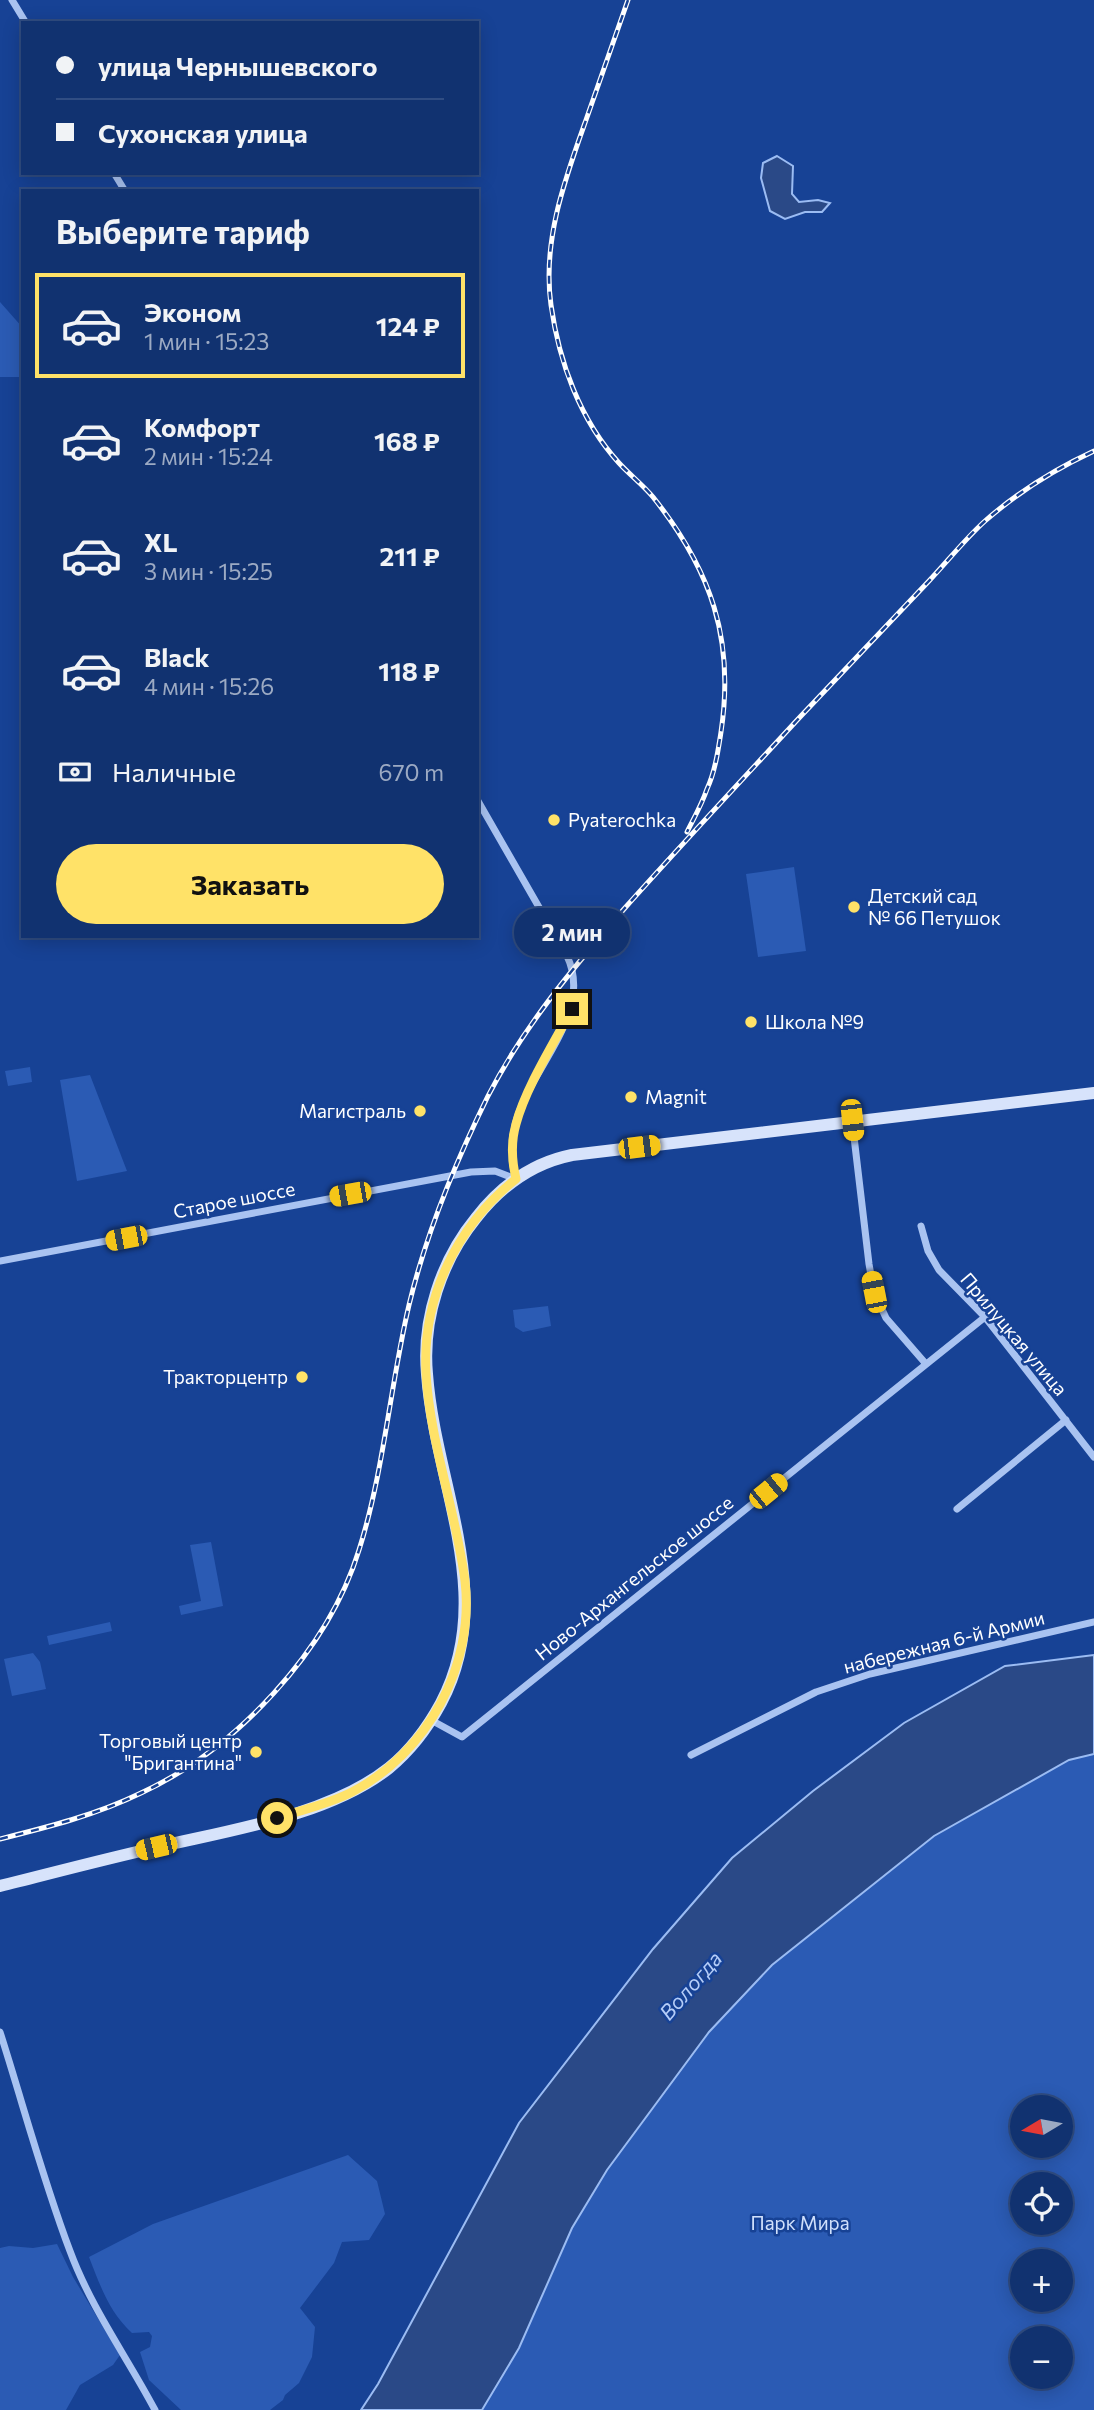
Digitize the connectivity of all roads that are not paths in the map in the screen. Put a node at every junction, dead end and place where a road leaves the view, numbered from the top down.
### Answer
1 (12, 0) edge
2 (25, 21) edge
3 (479, 803) edge
4 (1094, 1093) edge
5 (852, 1120) junction
6 (516, 1179) junction
7 (921, 1226) dead end
8 (0, 1261) edge
9 (985, 1317) junction
10 (926, 1364) junction
11 (1066, 1420) junction
12 (1094, 1457) edge
13 (957, 1509) dead end
14 (1094, 1622) edge
15 (431, 1720) junction
16 (691, 1755) dead end
17 (0, 1886) edge
18 (0, 2032) edge
19 (155, 2410) edge

1 - 2 street
3 - 6 street
4 - 5 main road
5 - 6 main road
5 - 10 street
6 - 8 street, Старое шоссе
6 - 15 main road
7 - 9 street, Прилуцкая улица
9 - 10 street, Ново-Архангельское шоссе
9 - 11 street, Прилуцкая улица
10 - 15 street, Ново-Архангельское шоссе
11 - 12 street, Прилуцкая улица
11 - 13 street
14 - 16 street, набережная 6-й Армии
15 - 17 main road
18 - 19 street

